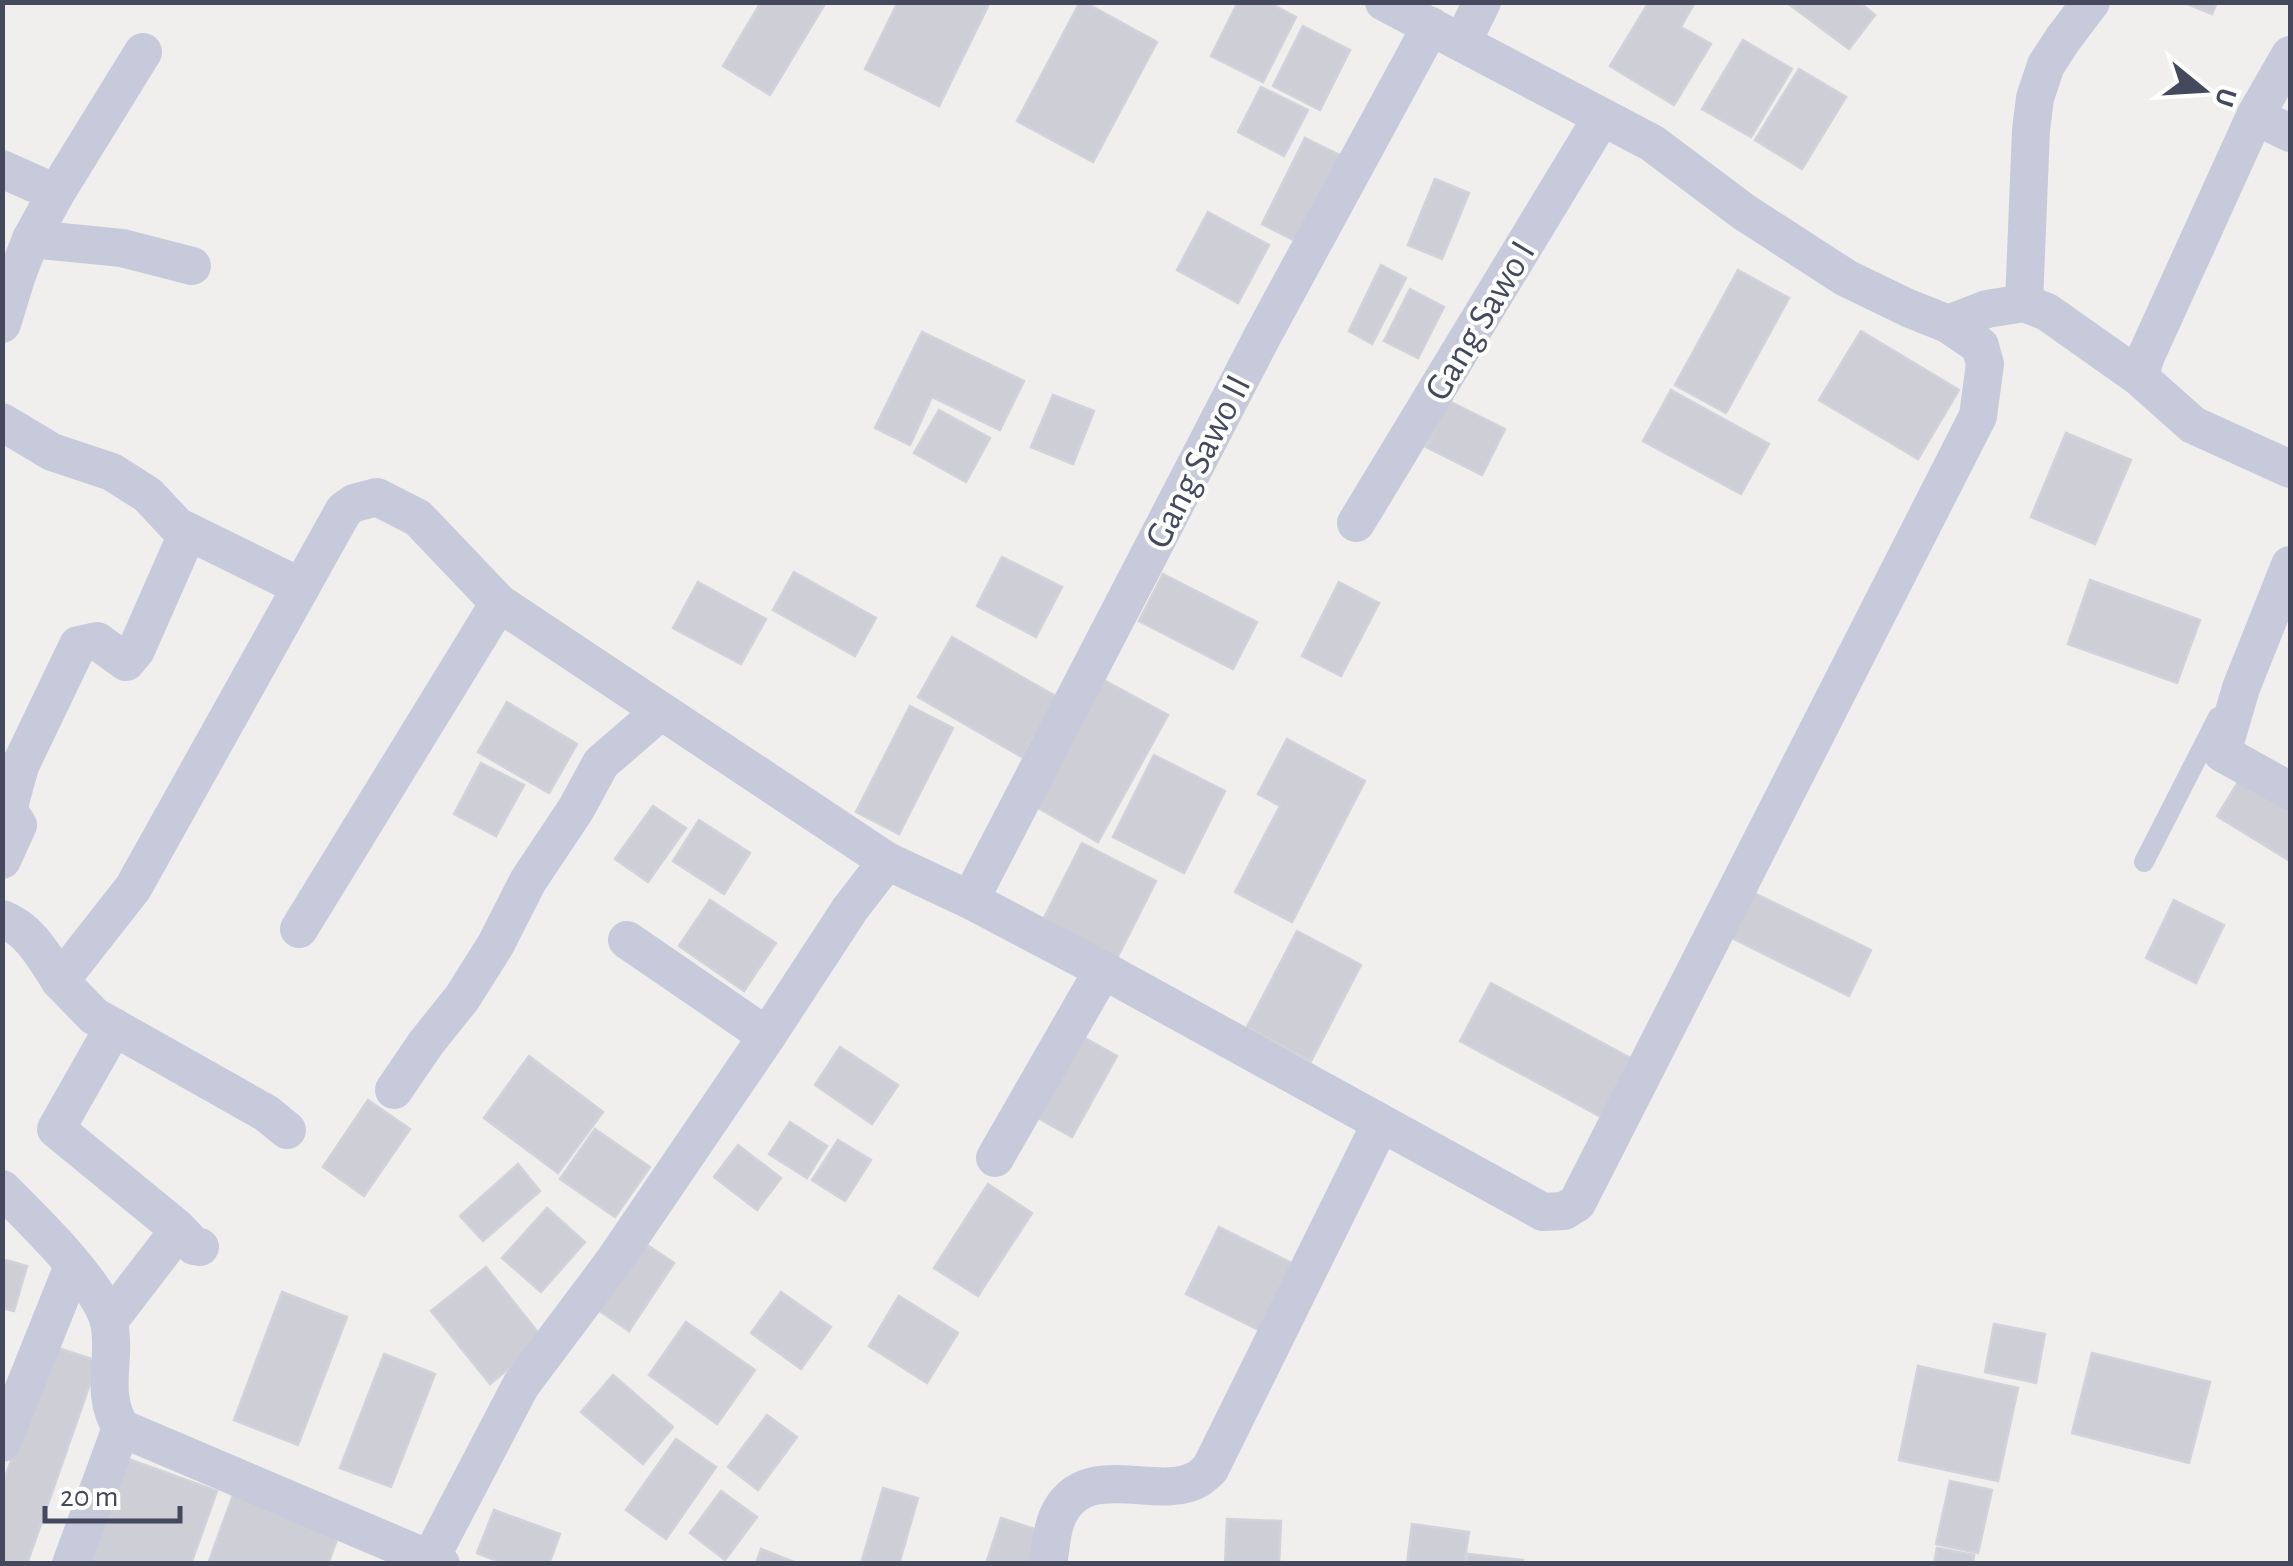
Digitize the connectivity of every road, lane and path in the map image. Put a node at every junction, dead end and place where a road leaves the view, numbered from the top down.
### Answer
1 (1384, 2) edge
2 (1482, 2) edge
3 (2091, 2) edge
4 (1447, 35) junction
5 (143, 52) dead end
6 (2290, 56) edge
7 (2255, 116) junction
8 (1602, 117) junction
9 (2290, 133) edge
10 (2, 170) edge
11 (56, 193) junction
12 (32, 239) junction
13 (192, 266) dead end
14 (2024, 302) junction
15 (2, 324) edge
16 (1948, 324) junction
17 (2139, 377) junction
18 (2, 422) edge
19 (2290, 469) edge
20 (1356, 523) dead end
21 (188, 532) junction
22 (2290, 566) edge
23 (300, 587) junction
24 (499, 604) junction
25 (2241, 688) junction
26 (660, 712) junction
27 (2290, 791) edge
28 (2, 860) edge
29 (887, 861) junction
30 (2144, 862) dead end
31 (970, 900) junction
32 (2, 919) edge
33 (298, 929) dead end
34 (627, 940) dead end
35 (1103, 970) junction
36 (60, 982) junction
37 (114, 1026) junction
38 (768, 1036) junction
39 (394, 1090) dead end
40 (1381, 1123) junction
41 (287, 1130) dead end
42 (996, 1158) dead end
43 (2, 1189) edge
44 (73, 1266) junction
45 (108, 1321) junction
46 (121, 1428) junction
47 (2, 1443) edge
48 (380, 1551) edge
49 (435, 1561) edge
50 (71, 1564) edge
51 (1048, 1564) edge

1 - 4 street
2 - 4 street, Gang Sawo II
3 - 14 street
4 - 8 street
4 - 31 street, Gang Sawo II
5 - 11 street
6 - 7 street
7 - 9 street
7 - 17 street
8 - 16 street
8 - 20 street, Gang Sawo I
10 - 11 street
11 - 12 street
12 - 13 street
12 - 15 street
14 - 16 street
14 - 17 street
16 - 40 street
17 - 19 street
18 - 21 street
21 - 23 street
21 - 28 street
22 - 25 street
23 - 24 street
23 - 36 street
24 - 26 street
24 - 33 street
25 - 27 street
25 - 30 lane
26 - 29 street
26 - 39 street
29 - 31 street
29 - 38 street
31 - 35 street
32 - 36 street
34 - 38 street
35 - 40 street
35 - 42 street
36 - 37 street
37 - 41 street
37 - 45 street
38 - 49 street
40 - 51 street
43 - 44 street
44 - 45 street
44 - 47 street
45 - 46 street
46 - 48 street
46 - 50 street
48 - 49 street

